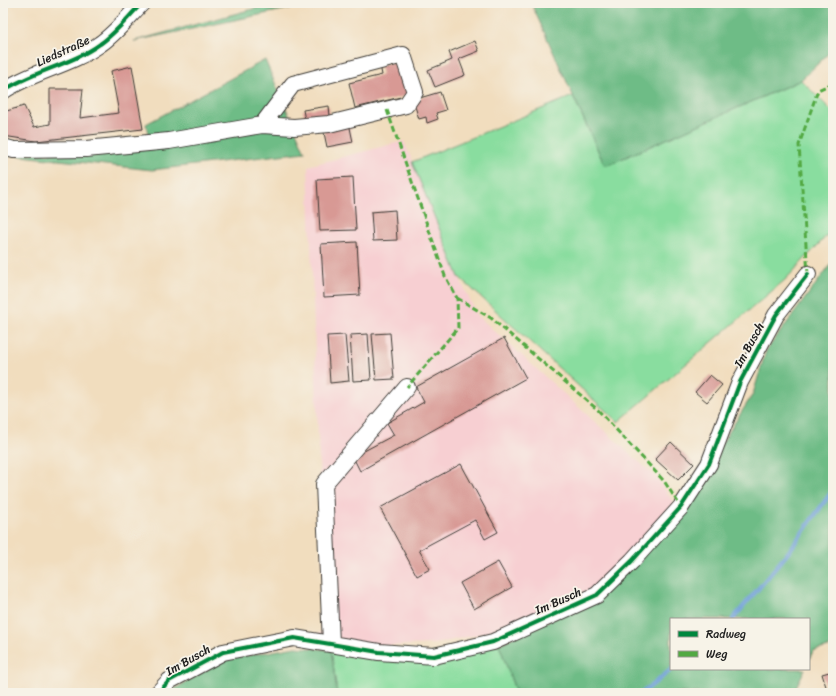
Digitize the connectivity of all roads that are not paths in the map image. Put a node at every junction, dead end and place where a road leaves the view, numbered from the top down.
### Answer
1 (142, 3) edge
2 (3, 91) edge
3 (262, 125) junction
4 (3, 147) edge
5 (808, 274) dead end
6 (407, 387) dead end
7 (331, 643) junction
8 (158, 693) edge

1 - 2 street, Liedstraße
3 - 3 street
3 - 4 street
5 - 7 street, Im Busch
6 - 7 street
7 - 8 street, Im Busch

